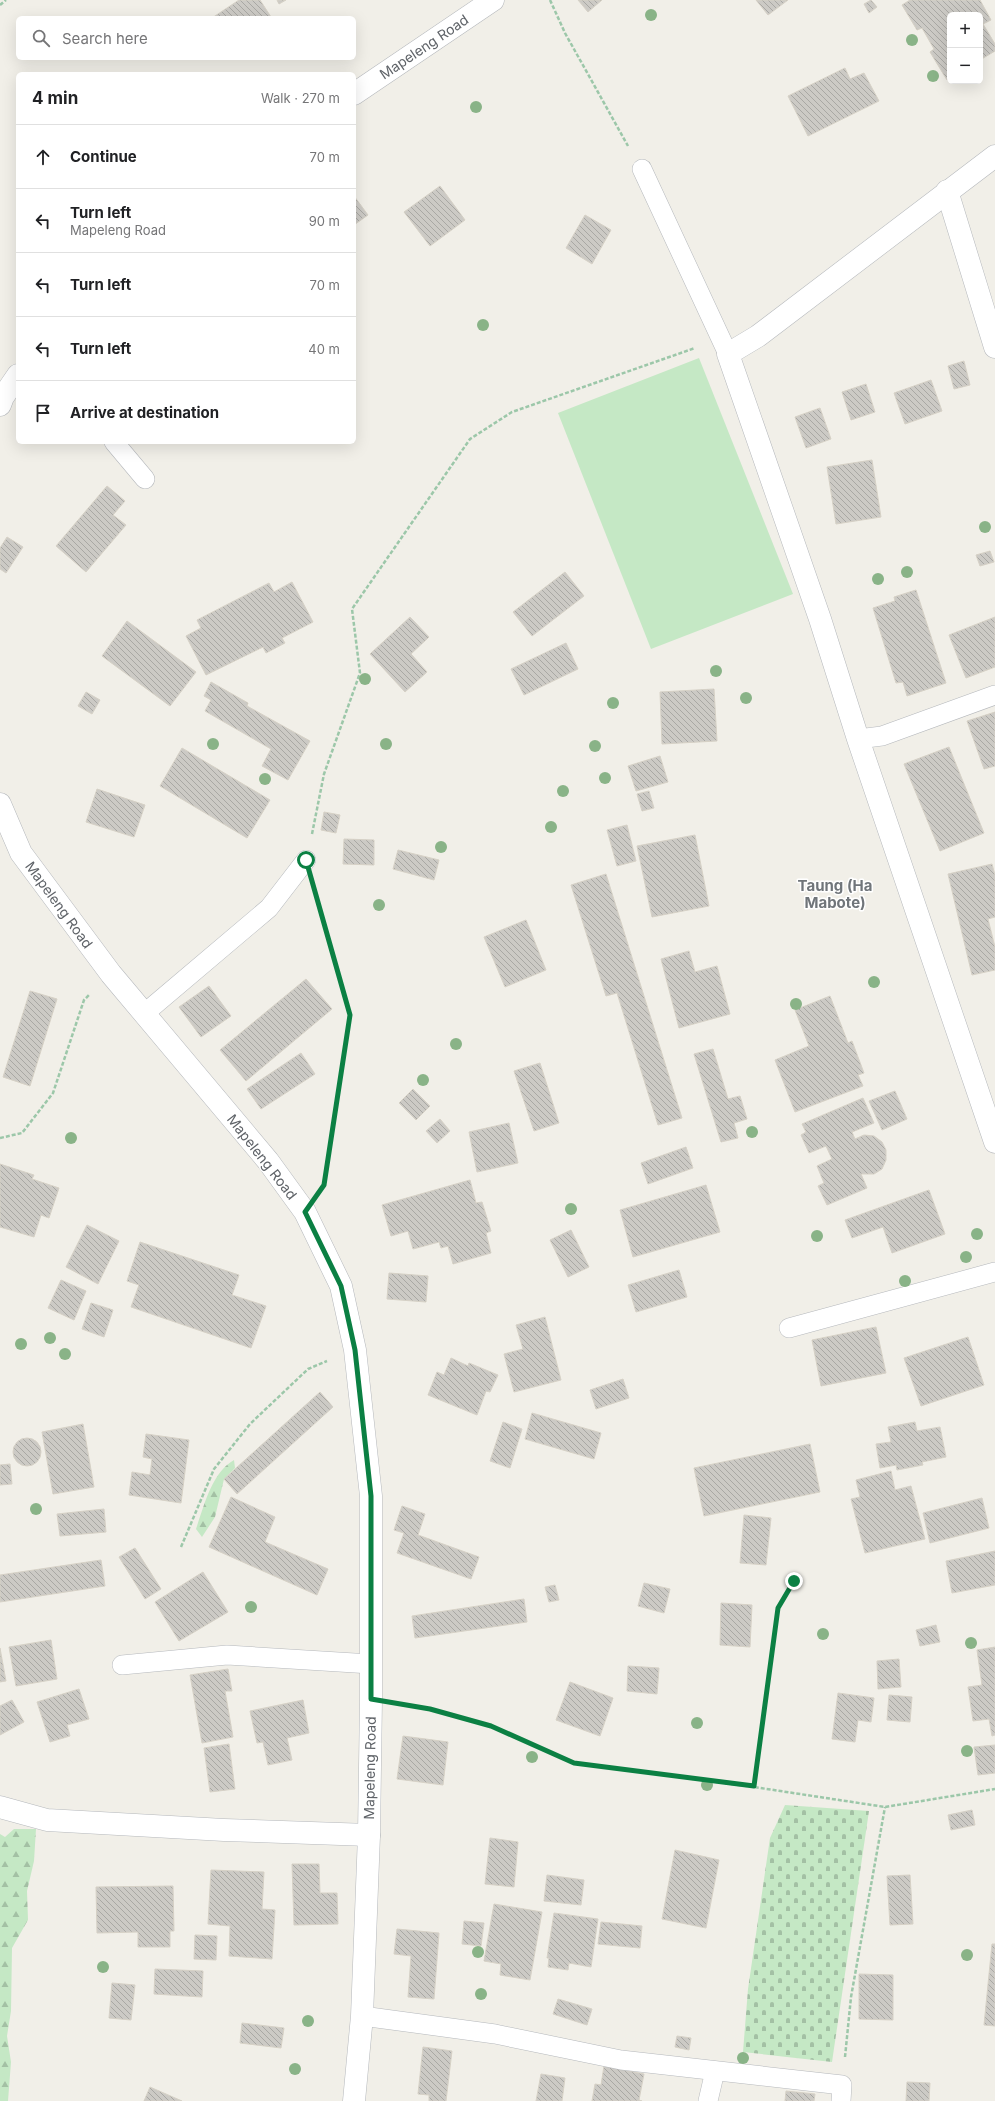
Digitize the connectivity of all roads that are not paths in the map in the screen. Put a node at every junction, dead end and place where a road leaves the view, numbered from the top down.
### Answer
1 (493, 0) edge
2 (356, 93) edge
3 (995, 156) edge
4 (642, 169) road end
5 (947, 191) junction
6 (725, 346) junction
7 (995, 347) edge
8 (16, 378) edge
9 (0, 405) edge
10 (116, 444) edge
11 (145, 479) dead end
12 (995, 695) edge
13 (858, 739) junction
14 (0, 804) edge
15 (306, 860) road end
16 (144, 1013) junction
17 (995, 1142) edge
18 (995, 1272) edge
19 (790, 1328) dead end
20 (371, 1664) junction
21 (122, 1665) dead end
22 (0, 1807) edge
23 (369, 1835) junction
24 (362, 2016) junction
25 (715, 2071) junction
26 (842, 2093) edge
27 (354, 2101) edge
28 (708, 2101) edge

1 - 2 street, Mapeleng Road
3 - 5 street
4 - 6 lane
5 - 6 street
5 - 7 street
6 - 13 street
8 - 9 street
10 - 11 lane
12 - 13 lane
13 - 17 street
14 - 16 street, Mapeleng Road
15 - 16 lane
16 - 20 street, Mapeleng Road
18 - 19 lane
20 - 21 lane
20 - 23 street, Mapeleng Road
22 - 23 street
23 - 24 street, Mapeleng Road
24 - 25 lane
24 - 27 street, Mapeleng Road
25 - 26 lane
25 - 28 lane

